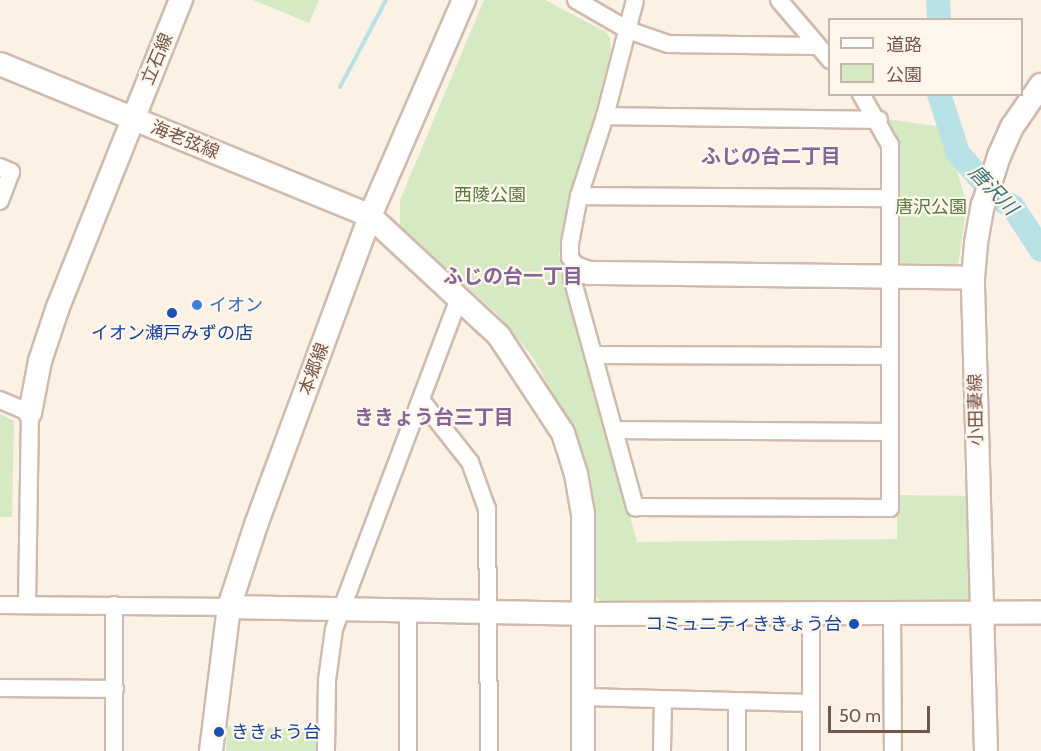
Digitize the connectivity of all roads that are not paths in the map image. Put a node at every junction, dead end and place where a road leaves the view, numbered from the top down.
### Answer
1 (181, 0) edge
2 (464, 0) edge
3 (576, 0) edge
4 (635, 0) edge
5 (779, 0) edge
6 (628, 30) junction
7 (816, 46) junction
8 (828, 58) edge
9 (0, 64) edge
10 (1041, 85) edge
11 (862, 96) edge
12 (605, 116) junction
13 (132, 118) junction
14 (879, 120) junction
15 (0, 167) edge
16 (579, 196) junction
17 (888, 198) junction
18 (0, 201) edge
19 (370, 216) junction
20 (578, 269) junction
21 (973, 278) junction
22 (889, 279) junction
23 (459, 298) junction
24 (594, 355) junction
25 (889, 356) junction
26 (0, 400) edge
27 (421, 400) junction
28 (30, 413) junction
29 (615, 430) junction
30 (889, 432) junction
31 (0, 605) edge
32 (27, 605) junction
33 (114, 605) junction
34 (229, 608) junction
35 (342, 608) junction
36 (408, 611) junction
37 (488, 612) junction
38 (1041, 612) edge
39 (581, 614) junction
40 (811, 614) junction
41 (980, 614) junction
42 (892, 615) junction
43 (0, 687) edge
44 (114, 689) junction
45 (584, 698) junction
46 (663, 701) junction
47 (737, 703) junction
48 (811, 703) junction
49 (114, 751) edge
50 (211, 751) edge
51 (326, 751) edge
52 (408, 751) edge
53 (489, 751) edge
54 (584, 751) edge
55 (662, 751) edge
56 (737, 751) edge
57 (811, 751) edge
58 (893, 751) edge
59 (986, 751) edge

1 - 13 street, 立石線
2 - 19 street, 本郷線
3 - 6 street
4 - 6 street
5 - 7 street
6 - 7 street
6 - 12 street
7 - 8 street
9 - 13 street, 海老弦線
10 - 21 street, 小田妻線
11 - 14 street
12 - 14 street
12 - 16 street
13 - 19 street, 海老弦線
13 - 28 street, 立石線
14 - 17 street
15 - 18 street
16 - 17 street
16 - 20 street
17 - 22 street
19 - 23 street
19 - 34 street, 本郷線
20 - 22 street
20 - 24 street
21 - 22 street
21 - 41 street, 小田妻線
22 - 25 street
23 - 27 street
23 - 39 street
24 - 25 street
24 - 29 street
25 - 30 street
26 - 28 street
27 - 35 street
27 - 37 street
28 - 32 street
29 - 30 street
29 - 30 street
31 - 32 street
32 - 33 street
33 - 34 street
33 - 44 street
34 - 35 street
34 - 50 street, 本郷線
35 - 36 street
35 - 51 street
36 - 37 street
36 - 52 street
37 - 39 street
37 - 53 street
38 - 41 street
39 - 40 street
39 - 45 street
40 - 42 street
40 - 48 street
41 - 42 street
41 - 59 street, 小田妻線
42 - 58 street
43 - 44 street
44 - 49 street
45 - 46 street
45 - 54 street
46 - 47 street
46 - 55 street
47 - 48 street
47 - 56 street
48 - 57 street

